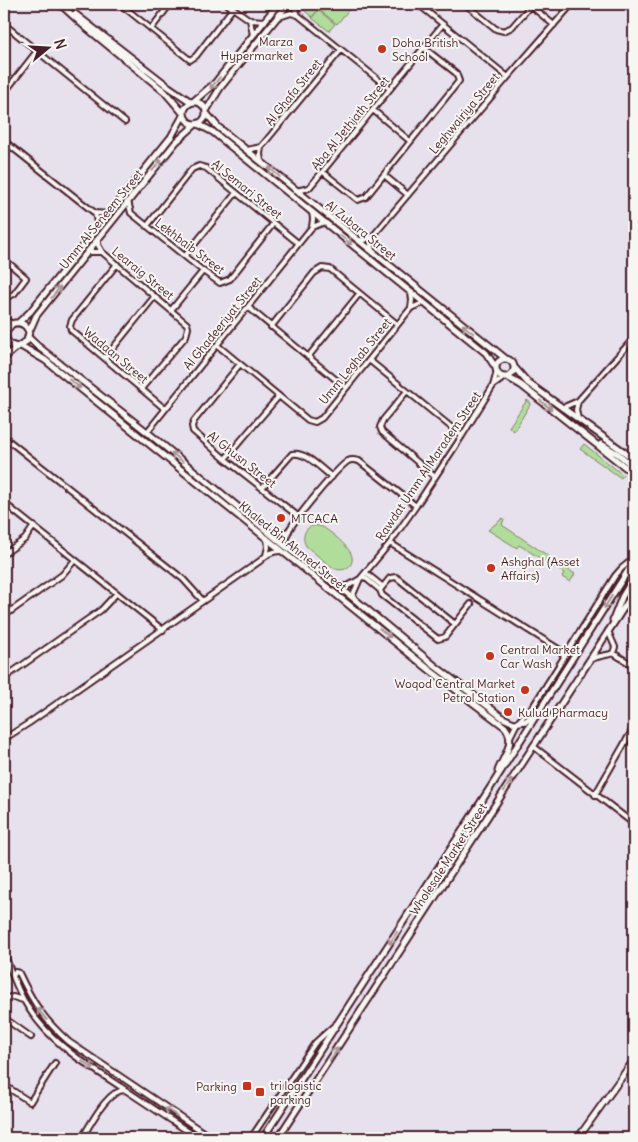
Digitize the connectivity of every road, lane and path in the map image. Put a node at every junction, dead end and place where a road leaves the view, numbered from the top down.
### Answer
1 (60, 4) edge
2 (120, 4) edge
3 (170, 4) edge
4 (227, 4) edge
5 (278, 4) edge
6 (288, 4) edge
7 (293, 4) edge
8 (418, 4) edge
9 (465, 4) edge
10 (572, 4) edge
11 (626, 4) edge
12 (532, 5) edge
13 (233, 8) junction
14 (634, 10) edge
15 (298, 15) junction
16 (276, 18) junction
17 (250, 20) junction
18 (265, 21) junction
19 (4, 24) edge
20 (443, 24) junction
21 (554, 25) junction
22 (151, 29) junction
23 (254, 35) junction
24 (424, 48) junction
25 (341, 50) junction
26 (37, 51) junction
27 (508, 77) junction
28 (390, 89) junction
29 (4, 93) edge
30 (192, 101) junction
31 (373, 110) junction
32 (206, 112) junction
33 (183, 114) junction
34 (125, 122) dead end
35 (197, 124) junction
36 (4, 141) edge
37 (410, 141) junction
38 (10, 146) junction
39 (261, 147) junction
40 (247, 150) junction
41 (4, 154) edge
42 (261, 161) junction
43 (322, 172) junction
44 (384, 174) junction
45 (309, 188) junction
46 (296, 190) junction
47 (236, 193) junction
48 (408, 195) junction
49 (128, 201) junction
50 (310, 202) junction
51 (312, 212) junction
52 (94, 213) junction
53 (119, 213) junction
54 (131, 213) junction
55 (109, 214) junction
56 (325, 222) junction
57 (273, 224) junction
58 (147, 226) junction
59 (312, 227) junction
60 (98, 228) junction
61 (373, 236) junction
62 (98, 238) junction
63 (357, 240) junction
64 (298, 243) junction
65 (87, 252) junction
66 (102, 252) junction
67 (372, 252) junction
68 (185, 256) junction
69 (4, 259) edge
70 (117, 264) junction
71 (203, 271) junction
72 (411, 292) junction
73 (4, 294) edge
74 (359, 294) junction
75 (155, 296) junction
76 (423, 303) junction
77 (248, 307) junction
78 (411, 308) junction
79 (172, 309) junction
80 (4, 320) edge
81 (19, 322) junction
82 (12, 324) junction
83 (398, 324) junction
84 (271, 327) junction
85 (29, 335) junction
86 (5, 338) edge
87 (634, 338) edge
88 (217, 345) junction
89 (19, 347) junction
90 (308, 357) junction
91 (4, 358) edge
92 (105, 358) junction
93 (506, 359) junction
94 (368, 360) junction
95 (240, 364) junction
96 (514, 367) junction
97 (496, 369) junction
98 (506, 377) junction
99 (493, 386) junction
100 (346, 388) junction
101 (142, 390) junction
102 (407, 391) junction
103 (279, 396) junction
104 (578, 401) junction
105 (562, 408) junction
106 (165, 409) junction
107 (578, 419) junction
108 (147, 432) junction
109 (462, 436) junction
110 (4, 437) edge
111 (589, 438) junction
112 (634, 458) edge
113 (225, 459) junction
114 (634, 466) edge
115 (634, 474) edge
116 (332, 477) junction
117 (435, 477) junction
118 (262, 488) junction
119 (4, 503) edge
120 (416, 506) junction
121 (299, 517) junction
122 (34, 526) junction
123 (289, 530) junction
124 (274, 536) junction
125 (267, 538) junction
126 (390, 543) junction
127 (284, 545) junction
128 (284, 552) junction
129 (4, 554) edge
130 (266, 555) junction
131 (75, 560) junction
132 (634, 560) edge
133 (363, 576) junction
134 (634, 577) edge
135 (338, 586) junction
136 (381, 588) junction
137 (634, 592) edge
138 (117, 593) junction
139 (352, 597) junction
140 (203, 601) junction
141 (471, 604) dead end
142 (4, 616) edge
143 (456, 624) junction
144 (609, 629) junction
145 (163, 630) junction
146 (560, 650) junction
147 (570, 650) junction
148 (613, 653) junction
149 (564, 658) junction
150 (589, 660) junction
151 (634, 666) edge
152 (4, 678) edge
153 (542, 706) junction
154 (517, 723) junction
155 (634, 727) edge
156 (510, 737) junction
157 (4, 739) edge
158 (533, 746) junction
159 (494, 782) junction
160 (595, 795) junction
161 (634, 824) edge
162 (4, 953) edge
163 (13, 977) junction
164 (16, 986) junction
165 (6, 998) edge
166 (24, 1000) junction
167 (4, 1018) edge
168 (339, 1021) junction
169 (32, 1037) dead end
170 (634, 1060) edge
171 (55, 1063) dead end
172 (110, 1080) junction
173 (4, 1085) edge
174 (125, 1090) junction
175 (110, 1096) junction
176 (82, 1138) edge
177 (198, 1138) edge
178 (210, 1138) edge
179 (251, 1138) edge
180 (263, 1138) edge
181 (278, 1138) edge
182 (578, 1138) edge

1 - 30 main road
1 - 33 main road
2 - 22 street
3 - 22 street
4 - 13 street
5 - 18 main road
6 - 16 main road
7 - 15 street
8 - 20 street
9 - 12 street
10 - 21 street, Leghwairiya Street
11 - 14 street
12 - 21 street
13 - 17 street
13 - 22 street
15 - 16 street
15 - 25 street
16 - 32 main road
17 - 18 street
17 - 23 street
18 - 23 main road
19 - 26 street
20 - 24 street, Aba Al Jethjath Street
20 - 27 street
21 - 27 street, Leghwairiya Street
23 -> 30 main road
24 - 28 street, Aba Al Jethjath Street
24 - 37 street
25 - 28 street
25 - 39 street, Al Ghafa Street
26 - 29 street
26 - 34 street
27 - 48 street, Leghwairiya Street
28 - 31 street, Aba Al Jethjath Street
30 - 32 main road
30 - 33 main road
31 - 37 street
31 - 43 street, Aba Al Jethjath Street
32 - 35 main road
32 - 40 main road, Al Zubara Street
33 - 35 main road
33 - 55 main road, Umm Al Seneem Street
49 -> 35 main road, Umm Al Seneem Street
35 - 51 main road, Al Zubara Street
36 - 38 street
37 - 44 street
38 - 41 street
38 - 52 street
39 - 40 street
39 - 42 street
40 - 42 main road, Al Zubara Street
46 -> 42 main road, Al Zubara Street
43 - 44 street
43 - 45 street, Aba Al Jethjath Street
44 - 48 street
45 - 46 street, Aba Al Jethjath Street
45 - 50 street, Aba Al Jethjath Street
46 - 50 main road, Al Zubara Street
47 - 57 street, Al Semari Street
47 - 58 street, Al Semari Street
47 - 68 street
48 - 61 street, Leghwairiya Street
49 - 53 main road, Umm Al Seneem Street
49 - 54 street
50 - 63 main road, Al Zubara Street
51 - 56 main road, Al Zubara Street
51 - 59 street
52 - 55 street
52 - 60 street
53 - 54 street
53 - 62 main road, Umm Al Seneem Street
54 - 58 street, Lekhbaib Street
55 - 60 main road, Umm Al Seneem Street
56 - 59 street, Al Ghadeeriyat Street
56 -> 72 main road, Al Zubara Street
57 - 64 street, Al Semari Street
57 - 71 street, Lekhbaib Street
58 - 68 street, Lekhbaib Street
59 - 64 street, Al Ghadeeriyat Street
60 - 81 main road, Umm Al Seneem Street
61 - 63 street
61 - 67 street
62 - 65 main road, Umm Al Seneem Street
62 - 66 street, Learaig Street
63 - 67 main road, Al Zubara Street
64 - 77 street, Al Ghadeeriyat Street
65 - 66 street, Learaig Street
85 -> 65 main road, Umm Al Seneem Street
66 - 70 street, Learaig Street
93 -> 67 main road, Al Zubara Street
68 - 71 street, Lekhbaib Street
69 - 73 street
70 - 75 street, Learaig Street
70 - 92 street, Wadaan Street
71 - 79 street, Learaig Street
72 - 76 main road, Al Zubara Street
72 - 78 street
74 - 83 street
74 - 84 street
74 - 90 street
75 - 79 street, Learaig Street
75 - 92 street
76 - 78 street, Umm Leghab Street
76 - 97 main road, Al Zubara Street
77 - 84 street
77 - 88 street, Al Ghadeeriyat Street
78 - 83 street, Umm Leghab Street
79 - 101 street, Learaig Street
80 - 82 main road
81 - 82 main road
81 - 85 main road
82 - 86 main road
83 - 94 street, Umm Leghab Street
84 - 90 street
85 - 89 main road
85 - 108 main road, Khaled Bin Ahmed Street
86 - 89 main road
87 - 104 street
88 - 95 street, Umm Leghab Street
88 - 106 street, Al Ghadeeriyat Street
89 - 91 main road
89 -> 125 main road, Khaled Bin Ahmed Street
90 - 100 street
92 - 101 street, Wadaan Street
93 - 96 main road
93 - 97 main road
94 - 100 street, Umm Leghab Street
94 - 102 street
95 - 103 street, Umm Leghab Street
95 - 113 street, Al Ghusn Street
96 - 98 main road
96 - 105 main road
97 - 98 main road
97 - 99 street, Rawdat Umm Al Maradem Street
98 - 99 street, Rawdat Umm Al Maradem Street
98 -> 111 main road
99 - 109 street, Rawdat Umm Al Maradem Street
100 - 103 street, Umm Leghab Street
101 - 106 street, Wadaan Street
102 - 109 street
102 - 117 street
103 - 113 street
104 - 105 street
104 - 107 street
105 - 107 main road
106 - 108 street, Al Ghadeeriyat Street
107 - 112 main road
124 -> 108 main road, Khaled Bin Ahmed Street
109 - 117 street, Rawdat Umm Al Maradem Street
110 - 140 street
111 - 114 main road
111 - 115 main road
113 - 118 street, Al Ghusn Street
116 - 118 street
116 - 120 street
116 - 121 street
117 - 120 street, Rawdat Umm Al Maradem Street
118 - 121 street, Al Ghusn Street
119 - 122 street
120 - 126 street, Rawdat Umm Al Maradem Street
121 - 123 street
122 - 129 street
122 - 131 street
123 - 124 street
123 - 127 street
124 - 127 main road, Khaled Bin Ahmed Street
125 - 128 main road, Khaled Bin Ahmed Street
125 - 130 street
126 - 133 street, Rawdat Umm Al Maradem Street
126 - 146 street
127 - 135 main road, Khaled Bin Ahmed Street
128 - 130 street
128 -> 156 main road, Khaled Bin Ahmed Street
130 - 140 street
131 - 138 street
131 - 142 street
132 - 147 street, Wholesale Market Street
132 -> 153 main road, Wholesale Market Street
133 - 135 street
133 - 136 street
133 - 139 street, Rawdat Umm Al Maradem Street
134 - 144 main road
135 - 139 main road, Khaled Bin Ahmed Street
136 - 143 street
136 - 143 street
137 - 144 main road, Wholesale Market Street
138 - 145 street
138 - 152 street
139 - 154 main road, Khaled Bin Ahmed Street
140 - 145 street
141 - 143 street
144 - 148 street
144 - 150 main road, Wholesale Market Street
145 - 157 street
146 - 147 street
146 - 149 street
147 - 149 street, Wholesale Market Street
148 - 150 street
148 - 151 street
149 - 154 street, Wholesale Market Street
150 - 158 main road, Wholesale Market Street
153 - 154 main road
153 - 159 main road, Wholesale Market Street
154 - 156 street, Wholesale Market Street
155 - 160 street
156 - 159 main road
158 - 160 street
181 -> 158 main road, Wholesale Market Street
159 -> 168 main road, Wholesale Market Street
160 - 161 street
162 - 163 street
163 - 164 street
178 -> 163 street
164 - 165 street
164 - 166 street
165 - 166 street
166 -> 172 street
167 - 169 street
168 - 179 street, Wholesale Market Street
168 - 180 main road, Wholesale Market Street
170 - 182 main road
171 - 173 street
172 - 174 street
172 - 175 street
174 - 175 street
174 - 177 street
175 - 176 street

